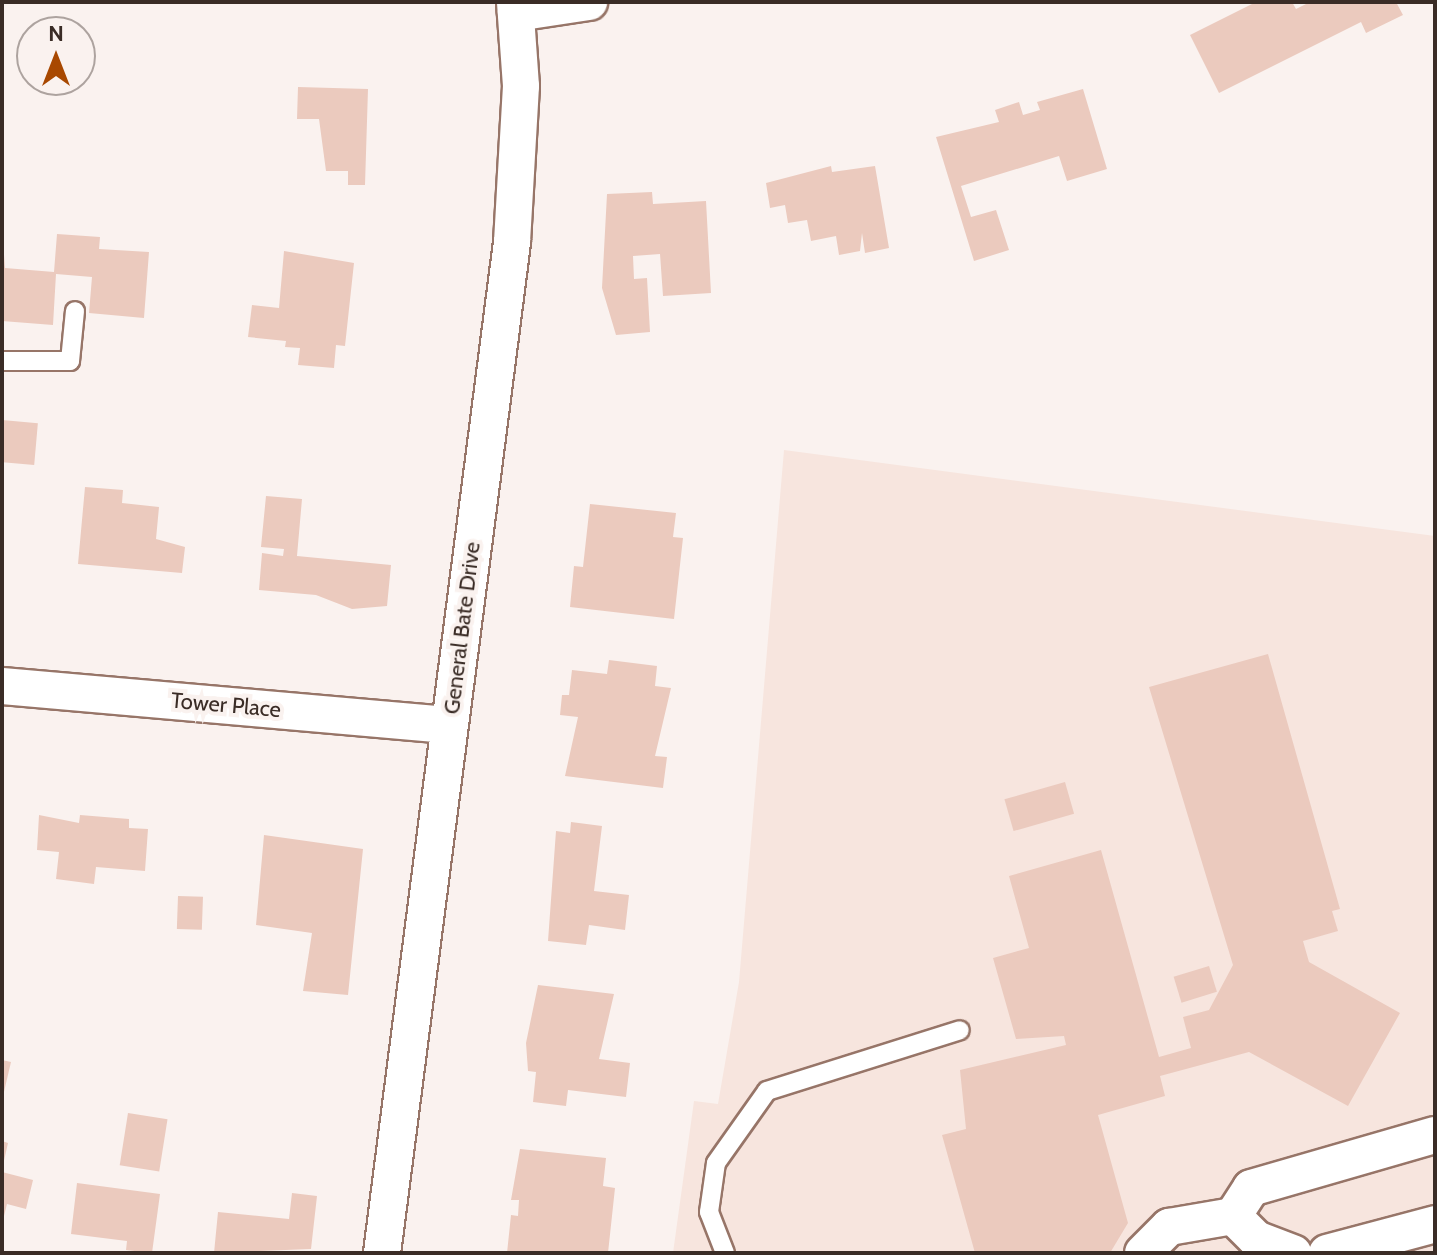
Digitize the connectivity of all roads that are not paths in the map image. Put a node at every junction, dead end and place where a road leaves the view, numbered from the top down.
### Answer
1 (589, 2) edge
2 (516, 7) edge
3 (75, 311) dead end
4 (2, 361) edge
5 (2, 686) edge
6 (449, 725) junction
7 (960, 1030) dead end
8 (1435, 1135) edge
9 (1233, 1216) junction
10 (1435, 1224) edge
11 (382, 1253) edge
12 (725, 1253) edge
13 (1143, 1253) edge
14 (1293, 1253) edge
15 (1327, 1253) edge

1 - 2 street
2 - 6 street, General Bate Drive
3 - 4 lane
5 - 6 street, Tower Place
6 - 11 street, General Bate Drive
7 - 12 lane
8 - 9 street
9 - 13 street
9 - 14 street
10 - 15 street

